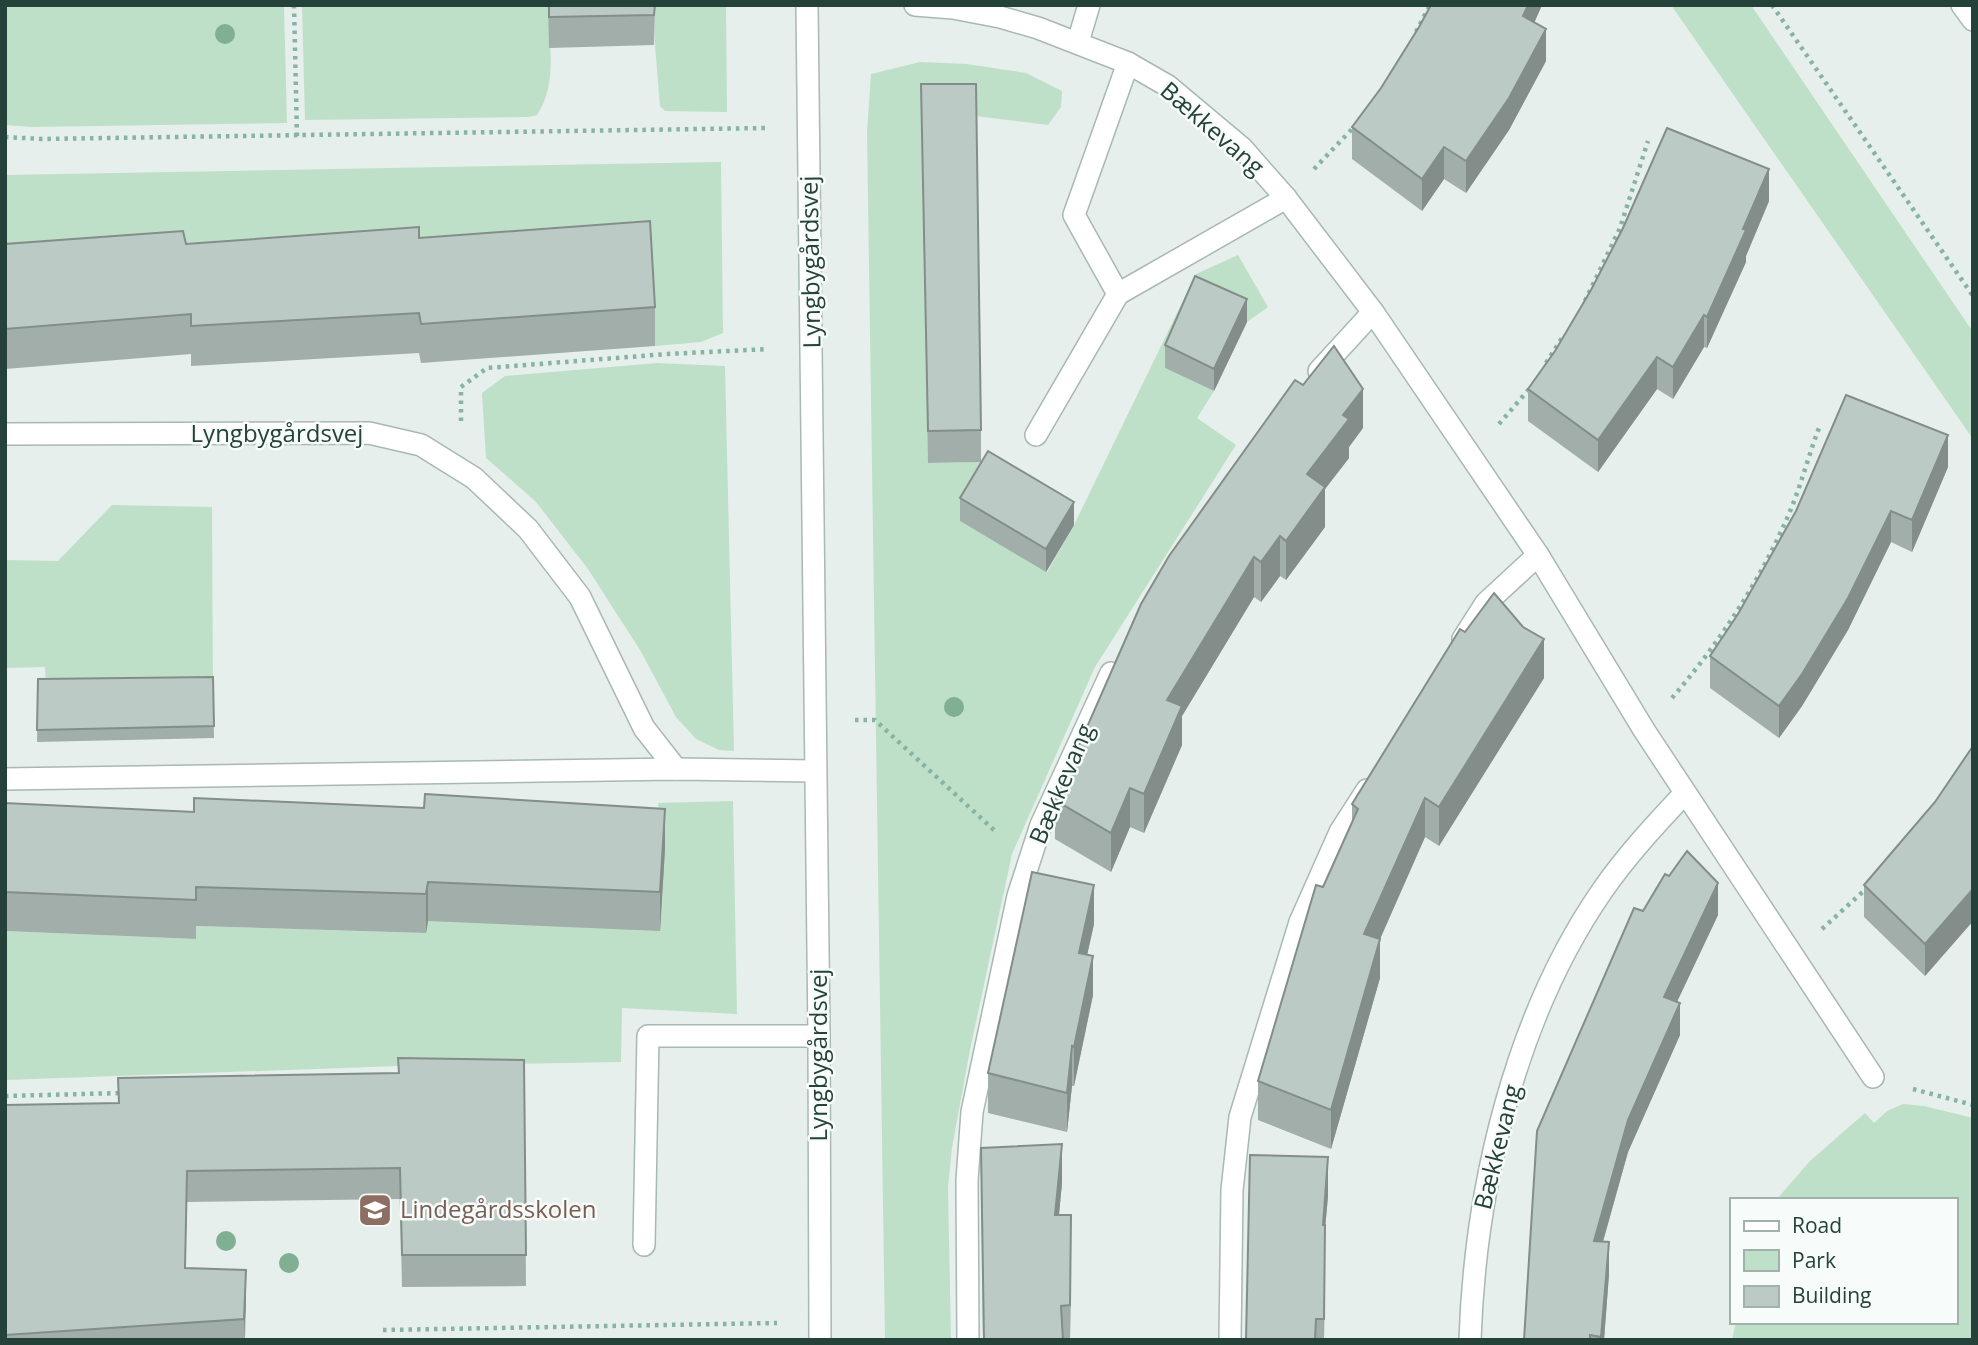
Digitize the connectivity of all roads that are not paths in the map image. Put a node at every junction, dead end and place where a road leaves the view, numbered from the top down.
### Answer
1 (807, 5) edge
2 (915, 5) edge
3 (1089, 5) edge
4 (1962, 5) edge
5 (1973, 20) edge
6 (1078, 42) junction
7 (1128, 63) junction
8 (1286, 198) junction
9 (1118, 294) junction
10 (1373, 312) junction
11 (1310, 381) edge
12 (5, 434) edge
13 (1036, 435) dead end
14 (1538, 555) junction
15 (1119, 656) edge
16 (1449, 660) edge
17 (676, 769) junction
18 (815, 771) junction
19 (1376, 775) edge
20 (5, 779) edge
21 (1685, 793) junction
22 (819, 1036) junction
23 (1874, 1077) road end
24 (644, 1245) dead end
25 (820, 1331) edge
26 (968, 1340) edge
27 (1230, 1340) edge
28 (1471, 1340) edge

1 - 18 street, Lyngbygårdsvej
2 - 6 street, Bækkevang
3 - 6 street
4 - 5 street
6 - 7 street, Bækkevang
7 - 8 street, Bækkevang
7 - 9 street
8 - 9 street
8 - 10 street, Bækkevang
9 - 13 street
10 - 11 street
10 - 14 street, Bækkevang
12 - 17 street, Lyngbygårdsvej
14 - 16 street
14 - 21 street, Bækkevang
15 - 26 street, Bækkevang
17 - 18 street
17 - 20 street
18 - 22 street, Lyngbygårdsvej
19 - 27 street
21 - 23 street, Bækkevang
21 - 28 street, Bækkevang
22 - 24 street
22 - 25 street, Lyngbygårdsvej

